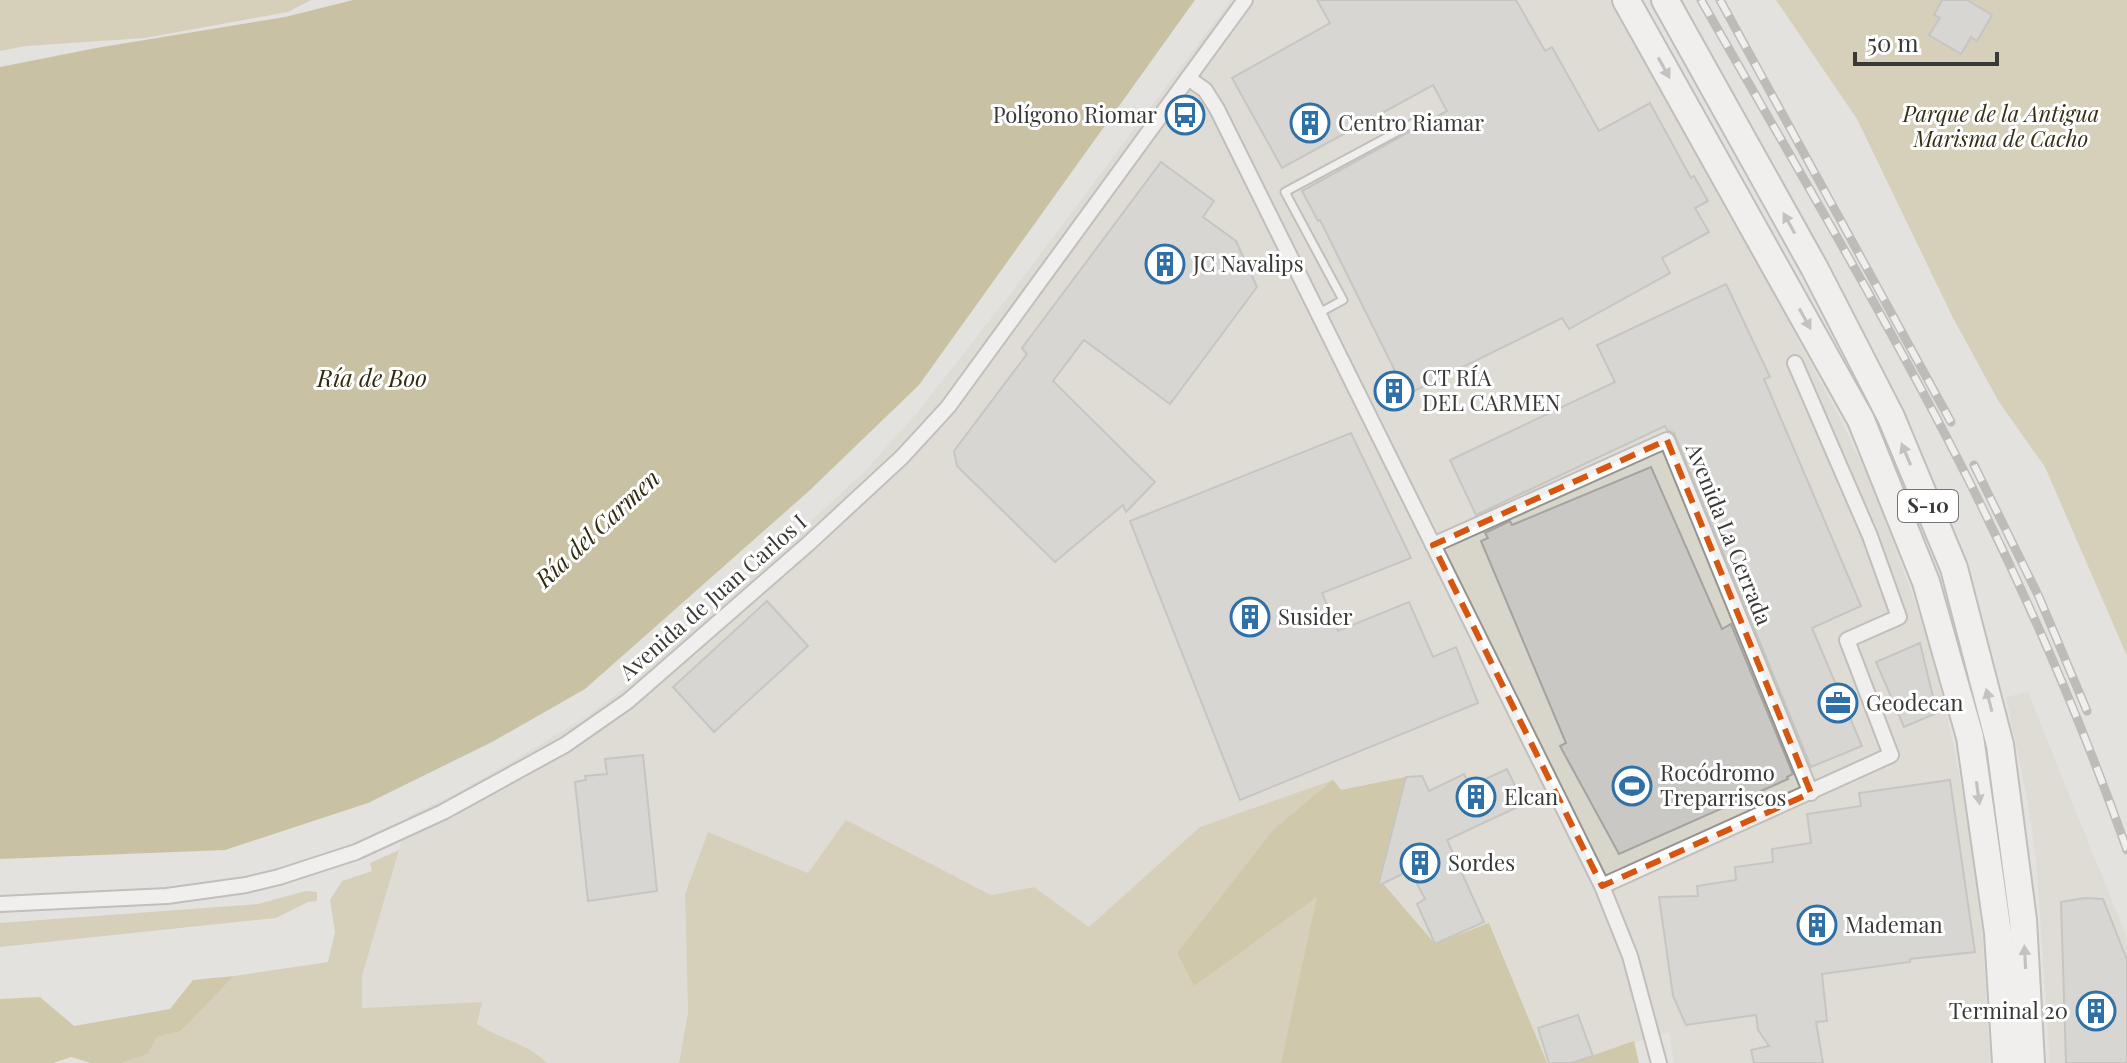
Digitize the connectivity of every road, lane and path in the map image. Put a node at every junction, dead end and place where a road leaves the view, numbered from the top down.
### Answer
1 (1245, 0) edge
2 (1626, 0) edge
3 (1665, 0) edge
4 (1188, 78) junction
5 (1419, 120) dead end
6 (1319, 313) junction
7 (1795, 363) dead end
8 (1433, 545) junction
9 (1811, 793) junction
10 (1602, 886) junction
11 (0, 904) edge
12 (1659, 1063) edge
13 (2006, 1063) edge
14 (2031, 1063) edge

1 - 4 street, Avenida de Juan Carlos I
2 -> 13 highway, S-10
14 -> 3 highway, S-10
4 - 6 street
4 - 11 street, Avenida de Juan Carlos I
5 - 6 lane
6 - 8 street
7 - 9 street
8 - 9 street, Avenida La Cerrada
8 - 10 street
9 - 10 street
10 - 12 street

